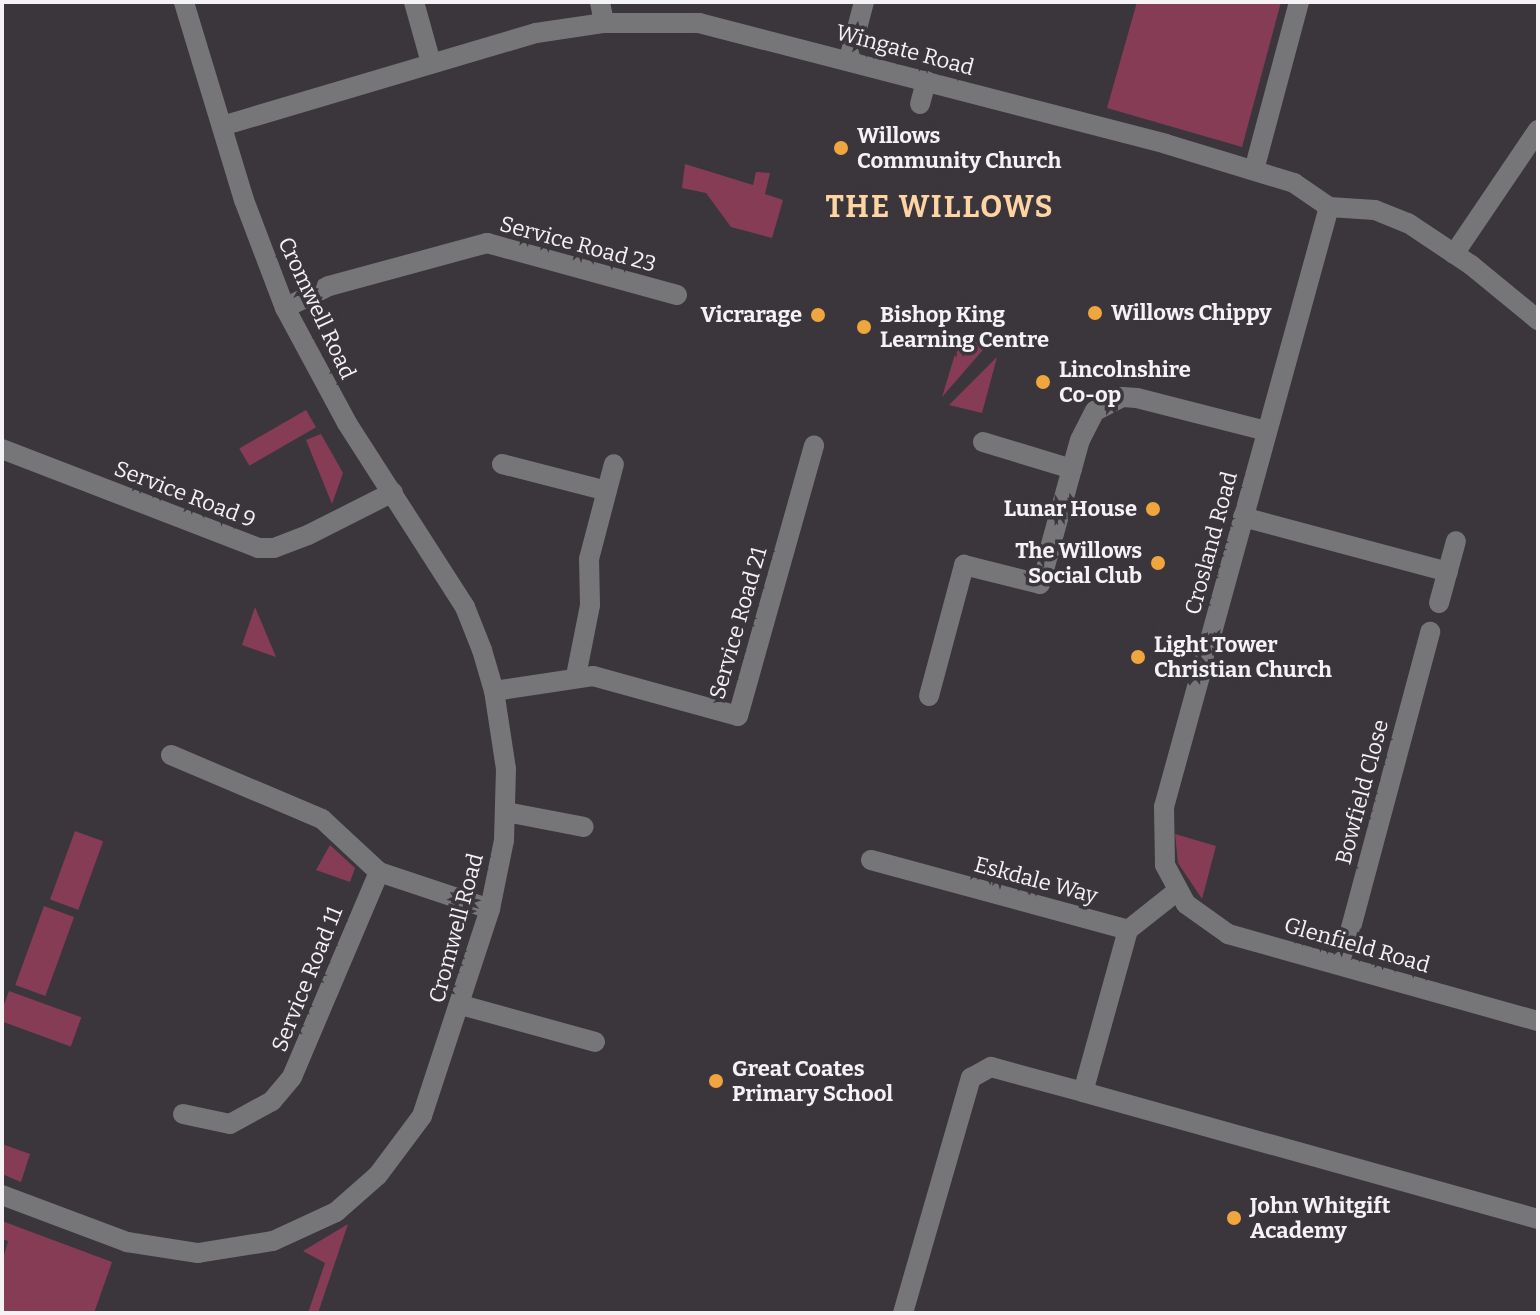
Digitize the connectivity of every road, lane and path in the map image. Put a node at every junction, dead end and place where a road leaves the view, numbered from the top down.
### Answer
1 (184, 2) edge
2 (414, 2) edge
3 (600, 2) edge
4 (864, 2) edge
5 (1299, 2) edge
6 (604, 23) junction
7 (849, 59) junction
8 (431, 63) junction
9 (926, 81) junction
10 (920, 104) dead end
11 (222, 126) junction
12 (1538, 130) edge
13 (1254, 170) junction
14 (1329, 207) junction
15 (1454, 254) junction
16 (677, 295) dead end
17 (285, 308) junction
18 (1538, 320) edge
19 (1266, 431) junction
20 (983, 442) dead end
21 (814, 445) dead end
22 (2, 449) edge
23 (502, 464) dead end
24 (614, 464) dead end
25 (1072, 469) junction
26 (607, 491) junction
27 (393, 492) junction
28 (1243, 517) junction
29 (1456, 541) dead end
30 (1448, 572) junction
31 (1439, 603) dead end
32 (1430, 632) dead end
33 (576, 676) junction
34 (494, 691) junction
35 (929, 696) dead end
36 (171, 755) dead end
37 (506, 812) junction
38 (584, 827) dead end
39 (871, 860) dead end
40 (379, 872) junction
41 (1176, 892) junction
42 (490, 909) junction
43 (1128, 930) junction
44 (1341, 965) junction
45 (461, 1005) junction
46 (1538, 1019) edge
47 (595, 1042) dead end
48 (1083, 1092) junction
49 (183, 1114) dead end
50 (2, 1195) edge
51 (1538, 1219) edge
52 (903, 1313) edge

1 - 11 street, Cromwell Road
2 - 8 street
3 - 6 street
4 - 7 street
5 - 13 street
6 - 7 street, Wingate Road
6 - 8 street, Wingate Road
7 - 9 street, Wingate Road
8 - 11 street, Wingate Road
9 - 10 street
9 - 13 street, Wingate Road
11 - 17 street, Cromwell Road
12 - 15 street
13 - 14 street, Wingate Road
14 - 15 street
14 - 19 street, Crosland Road
15 - 18 street
16 - 17 street, Service Road 23
17 - 27 street, Cromwell Road
19 - 25 street
19 - 28 street, Crosland Road
20 - 25 street
21 - 33 street, Service Road 21
22 - 27 street, Service Road 9
23 - 26 street
24 - 26 street
25 - 35 street
26 - 33 street
27 - 34 street, Cromwell Road
28 - 30 street
28 - 41 street, Crosland Road
29 - 30 street
30 - 31 street
32 - 44 street, Bowfield Close
33 - 34 street, Service Road 21
34 - 37 street, Cromwell Road
36 - 40 street
37 - 38 street
37 - 42 street, Cromwell Road
39 - 43 street, Eskdale Way
40 - 42 street
40 - 49 street, Service Road 11
41 - 43 street
41 - 44 street, Glenfield Road
42 - 45 street, Cromwell Road
43 - 48 street
44 - 46 street, Glenfield Road
45 - 47 street
45 - 50 street, Cromwell Road
48 - 51 street
48 - 52 street

